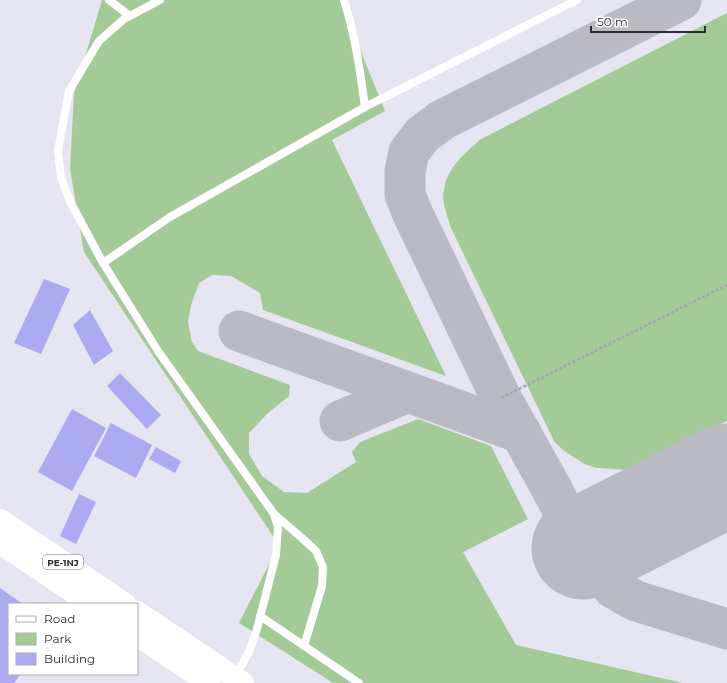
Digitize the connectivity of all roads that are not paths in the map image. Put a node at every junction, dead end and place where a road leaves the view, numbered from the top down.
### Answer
1 (109, 0) edge
2 (160, 0) edge
3 (344, 0) edge
4 (576, 0) edge
5 (130, 16) junction
6 (365, 107) junction
7 (103, 263) junction
8 (274, 514) junction
9 (0, 520) edge
10 (0, 543) edge
11 (90, 603) edge
12 (123, 603) edge
13 (138, 613) edge
14 (260, 616) junction
15 (138, 636) edge
16 (304, 646) junction
17 (239, 680) edge
18 (209, 683) edge
19 (359, 683) edge

1 - 5 lane
2 - 5 lane
3 - 6 lane
4 - 6 lane
5 - 7 lane
6 - 7 lane
7 - 8 lane
8 - 14 lane
8 - 16 lane
9 - 12 main road, PE-1NJ
10 - 11 main road, PE-1NJ
13 - 17 main road, PE-1NJ
14 - 16 lane
14 - 17 lane
15 - 18 main road
16 - 19 lane

